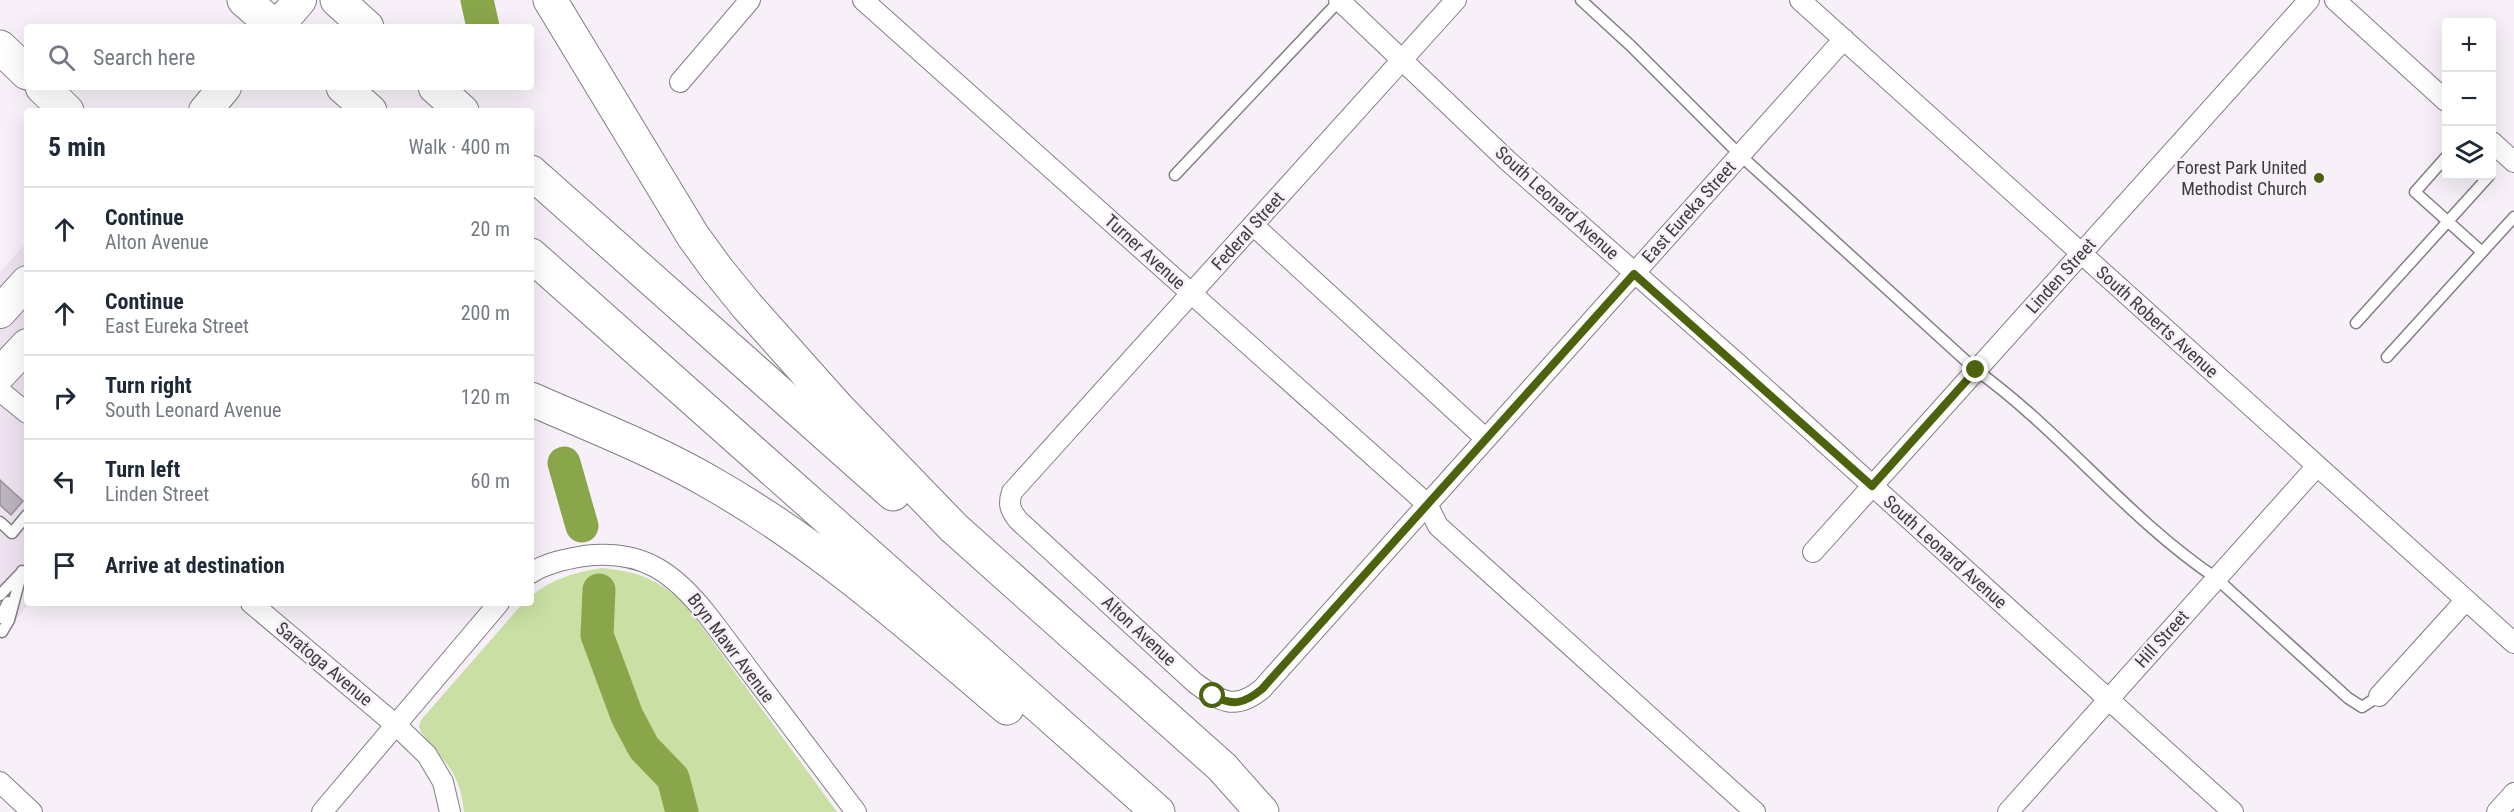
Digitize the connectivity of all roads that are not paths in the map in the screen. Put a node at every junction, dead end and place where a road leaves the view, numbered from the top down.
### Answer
1 (244, 0) edge
2 (300, 0) edge
3 (337, 0) edge
4 (550, 0) edge
5 (750, 0) edge
6 (863, 0) edge
7 (1340, 0) edge
8 (1456, 0) edge
9 (1581, 0) edge
10 (1800, 0) edge
11 (2309, 0) edge
12 (2335, 0) edge
13 (272, 24) edge
14 (279, 24) edge
15 (364, 24) edge
16 (1844, 39) junction
17 (0, 46) edge
18 (1402, 59) junction
19 (24, 70) edge
20 (680, 82) dead end
21 (45, 90) edge
22 (222, 90) edge
23 (346, 90) edge
24 (438, 90) edge
25 (2442, 97) edge
26 (64, 108) edge
27 (208, 108) edge
28 (367, 108) edge
29 (459, 108) edge
30 (2496, 146) edge
31 (1740, 155) junction
32 (2442, 162) edge
33 (2514, 162) edge
34 (534, 175) edge
35 (1175, 175) dead end
36 (2485, 180) edge
37 (2514, 217) edge
38 (2448, 222) junction
39 (1253, 225) junction
40 (2482, 252) junction
41 (2081, 253) junction
42 (534, 258) edge
43 (1634, 274) junction
44 (24, 285) edge
45 (1191, 293) junction
46 (0, 312) edge
47 (2356, 323) dead end
48 (24, 348) edge
49 (2387, 357) dead end
50 (1976, 370) junction
51 (0, 374) edge
52 (0, 391) edge
53 (534, 400) edge
54 (24, 411) edge
55 (1486, 439) junction
56 (2318, 466) junction
57 (1872, 486) junction
58 (1427, 504) junction
59 (24, 518) edge
60 (1018, 520) joint
61 (0, 522) edge
62 (1813, 552) dead end
63 (22, 571) junction
64 (534, 571) edge
65 (2216, 578) junction
66 (0, 589) edge
67 (0, 596) edge
68 (2466, 600) junction
69 (0, 604) edge
70 (255, 606) edge
71 (493, 606) edge
72 (0, 618) edge
73 (2, 632) dead end
74 (2514, 644) edge
75 (1270, 681) joint
76 (2379, 696) joint
77 (2108, 699) junction
78 (397, 726) junction
79 (0, 782) edge
80 (2514, 793) edge
81 (32, 812) edge
82 (322, 812) edge
83 (450, 812) edge
84 (856, 812) edge
85 (1129, 812) edge
86 (1158, 812) edge
87 (1251, 812) edge
88 (1262, 812) edge
89 (1755, 812) edge
90 (2008, 812) edge
91 (2233, 812) edge
92 (2497, 812) edge

1 - 13 highway
2 - 14 main road
3 - 15 highway
4 - 88 highway
5 - 20 street
6 - 45 street, Turner Avenue
7 - 18 street, South Leonard Avenue
7 - 35 lane
8 - 18 street, Federal Street
9 - 31 lane
10 - 16 street, South Roberts Avenue
11 - 41 street, Linden Street
12 - 25 street
16 - 31 street, East Eureka Street
16 - 41 street, South Roberts Avenue
17 - 19 highway
18 - 39 street, Federal Street
18 - 43 street, South Leonard Avenue
21 - 26 highway
22 - 27 main road
23 - 28 highway
24 - 29 highway
30 - 33 street
31 - 43 street, East Eureka Street
31 - 50 lane
32 - 38 lane
34 - 87 highway
36 - 38 lane
37 - 40 lane
38 - 40 lane
38 - 47 lane
39 - 45 street, Federal Street
39 - 55 street
40 - 49 lane
41 - 50 street, Linden Street
41 - 56 street, South Roberts Avenue
42 - 86 highway
43 - 55 street, East Eureka Street
43 - 57 street, South Leonard Avenue
44 - 46 main road
45 - 58 street, Turner Avenue
45 - 60 street, Federal Street
48 - 51 main road
50 - 57 street, Linden Street
50 - 65 lane
52 - 54 street
53 - 85 highway
55 - 58 street, East Eureka Street
56 - 65 street, Hill Street
56 - 68 street, South Roberts Avenue
57 - 62 street, Linden Street
57 - 77 street, South Leonard Avenue
58 - 75 street, East Eureka Street
58 - 89 street, Turner Avenue
59 - 61 lane
60 - 75 street, Alton Avenue
63 - 66 lane
63 - 67 lane
63 - 69 lane
63 - 72 lane
63 - 73 lane
64 - 84 street, Bryn Mawr Avenue
65 - 76 lane
65 - 77 street, Hill Street
68 - 74 street, South Roberts Avenue
68 - 76 street
70 - 78 street, Saratoga Avenue
71 - 78 street
77 - 90 street, Hill Street
77 - 91 street, South Leonard Avenue
78 - 82 street
78 - 83 street, Saratoga Avenue
79 - 81 street
80 - 92 street

